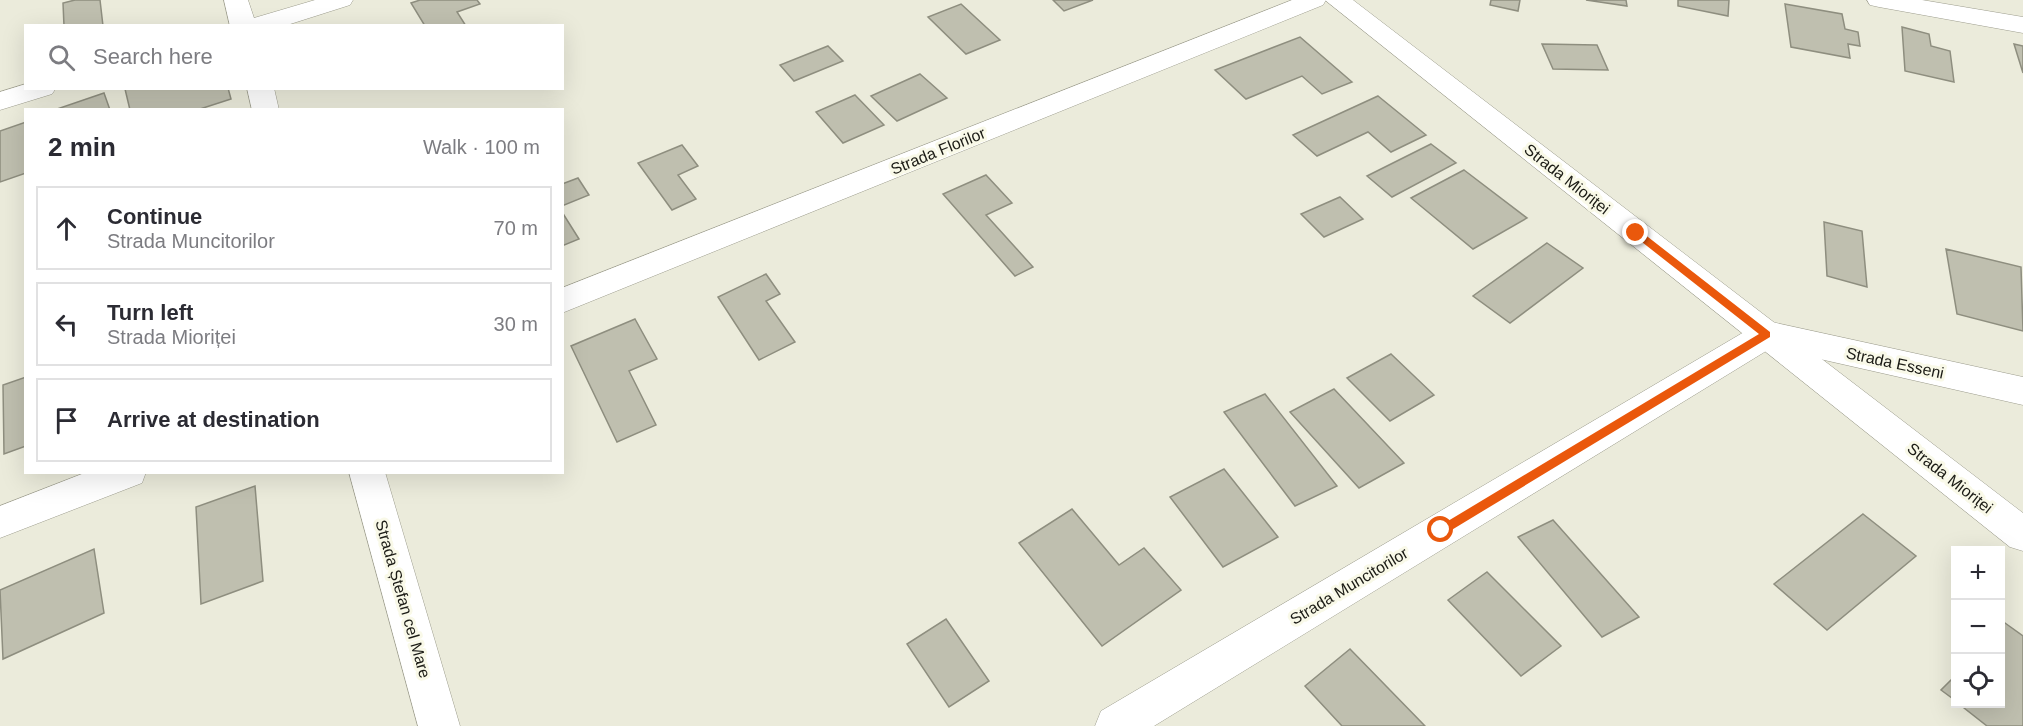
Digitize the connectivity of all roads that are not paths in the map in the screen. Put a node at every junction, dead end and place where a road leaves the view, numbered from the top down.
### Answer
1 (236, 0) edge
2 (341, 0) edge
3 (1314, 0) edge
4 (1338, 0) edge
5 (1880, 0) edge
6 (242, 24) edge
7 (262, 24) edge
8 (2023, 25) edge
9 (36, 90) edge
10 (261, 90) edge
11 (0, 101) edge
12 (265, 108) edge
13 (564, 300) edge
14 (1767, 334) junction
15 (2023, 391) edge
16 (124, 474) edge
17 (368, 474) edge
18 (0, 522) edge
19 (2023, 535) edge
20 (439, 726) edge
21 (1116, 726) edge

1 - 6 street
2 - 7 street
3 - 13 street, Strada Florilor
4 - 14 street, Strada Mioriței
5 - 8 street
9 - 11 street
10 - 12 street
14 - 15 street, Strada Esseni
14 - 19 street, Strada Mioriței
14 - 21 street, Strada Muncitorilor
16 - 18 street
17 - 20 street, Strada Ștefan cel Mare

